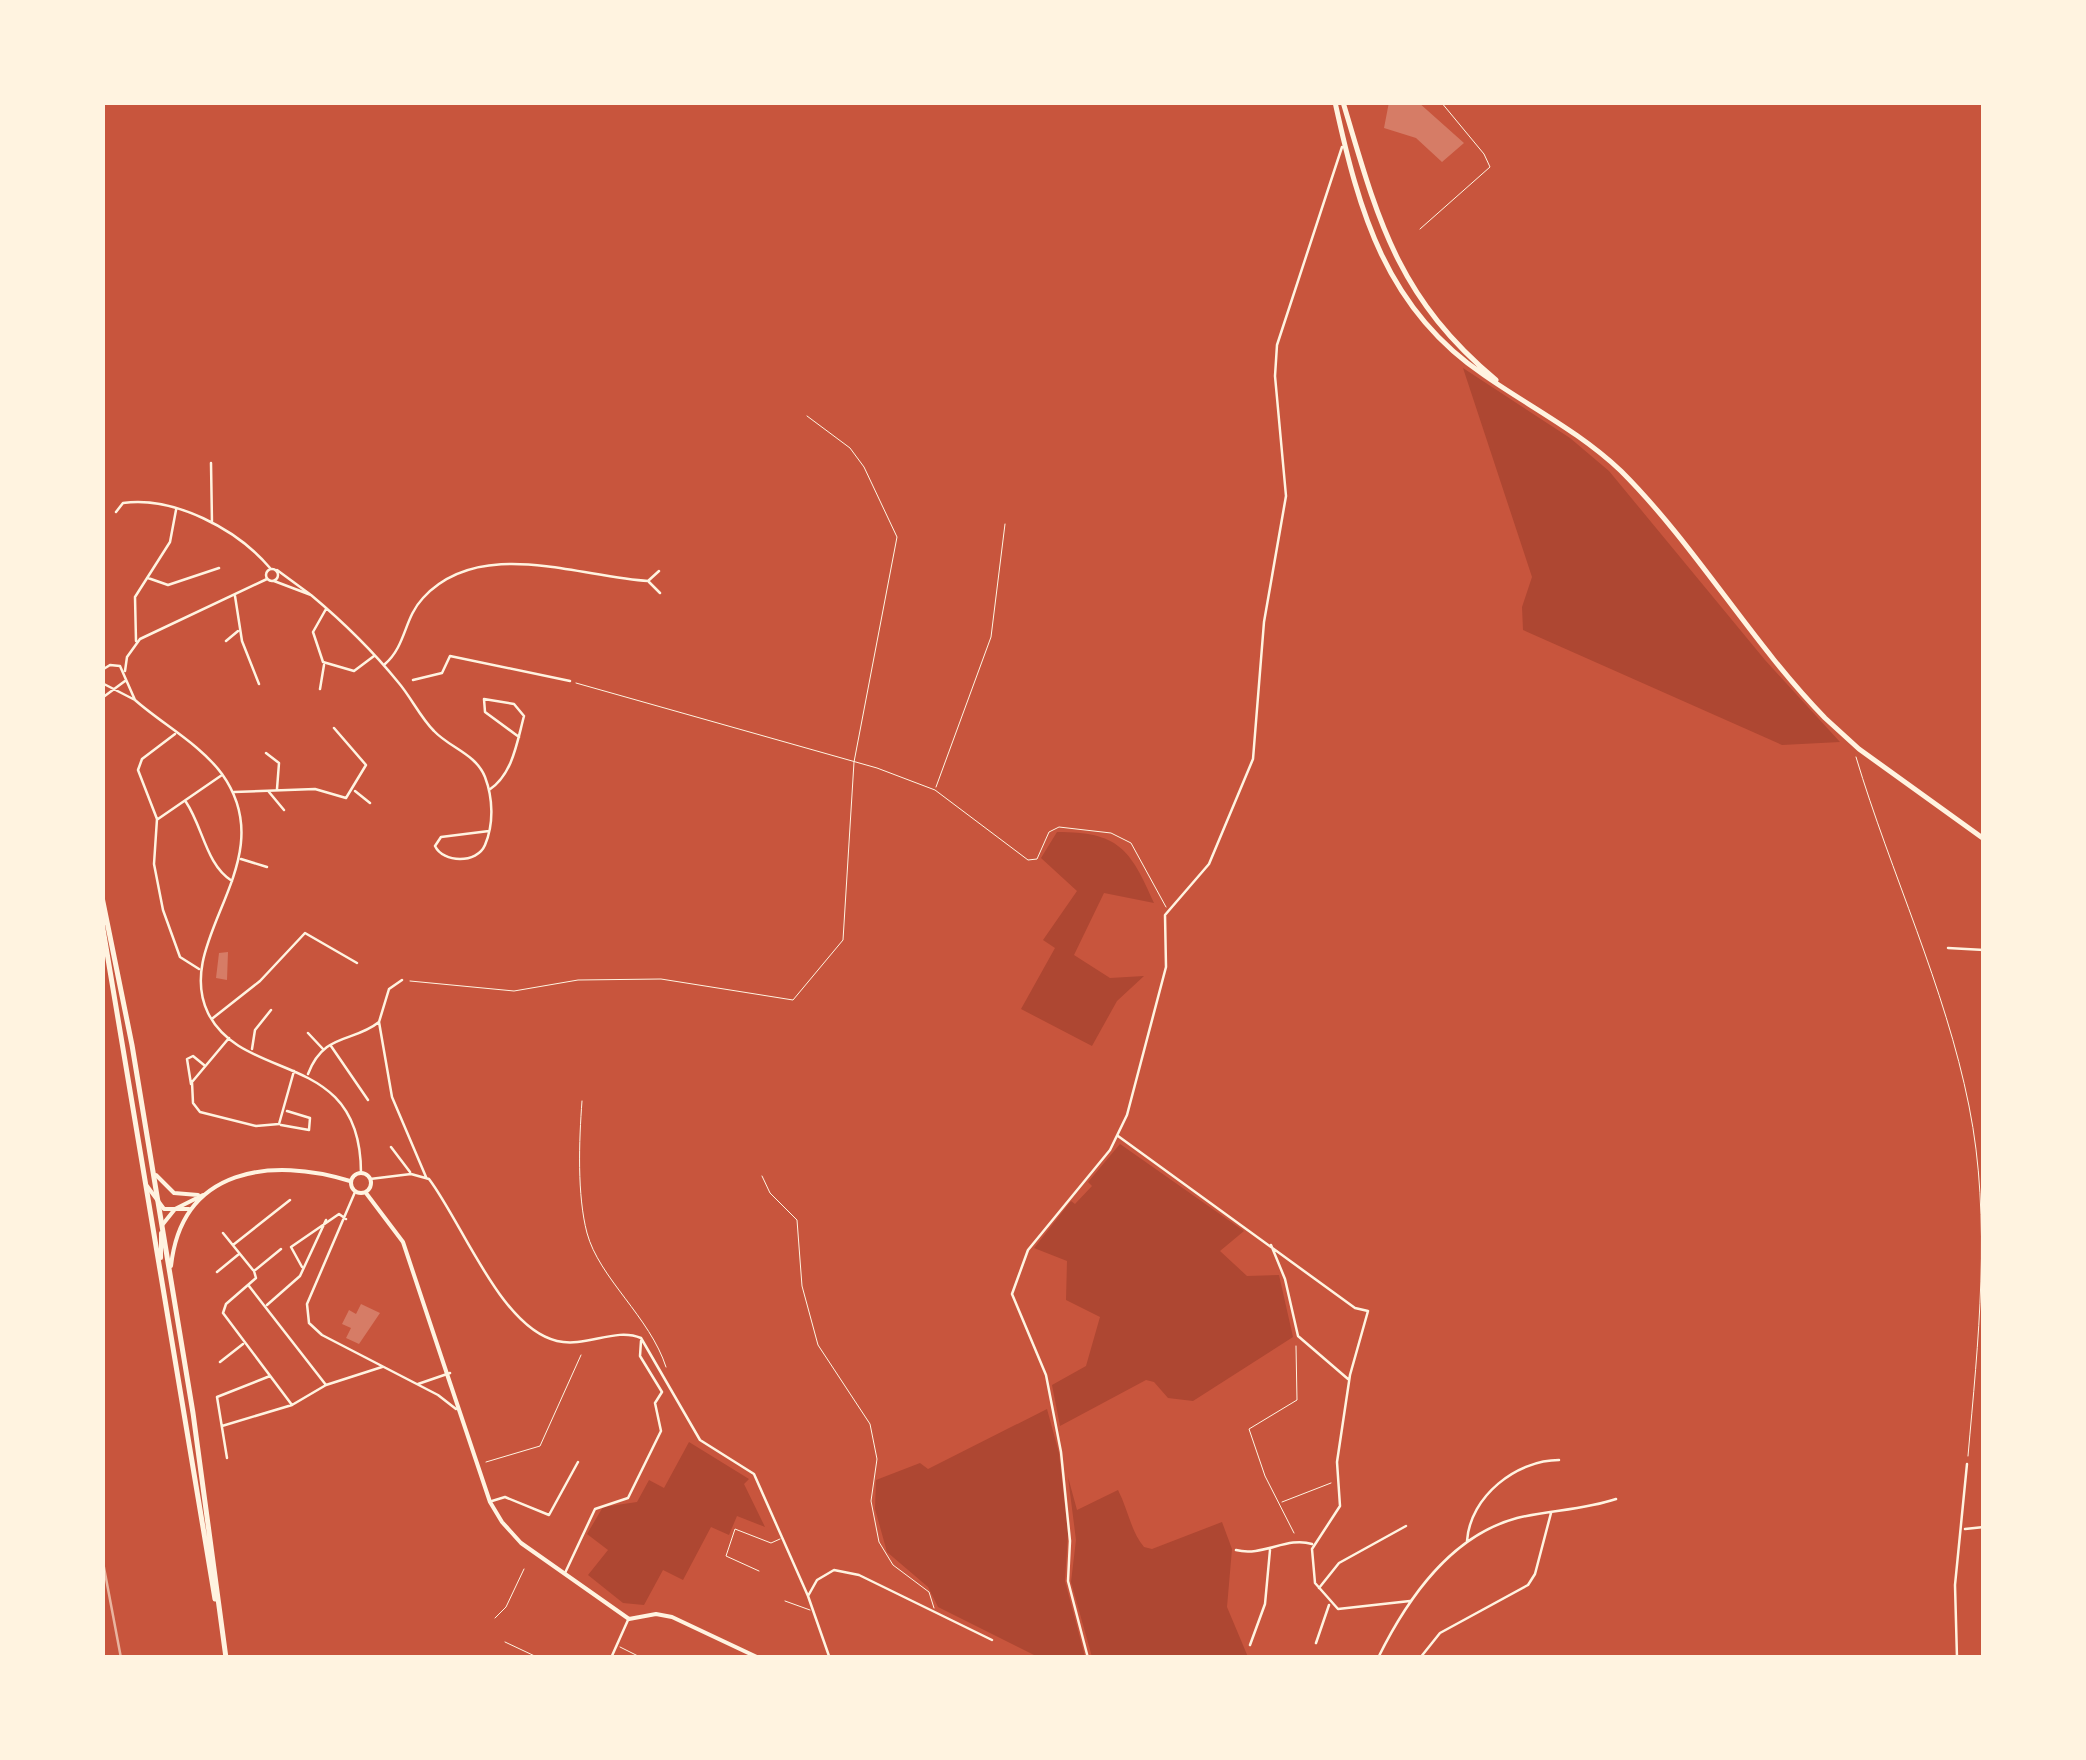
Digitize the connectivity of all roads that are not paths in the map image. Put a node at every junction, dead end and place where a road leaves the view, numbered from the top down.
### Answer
1 (1335, 102) edge
2 (1343, 102) edge
3 (1442, 102) edge
4 (1353, 140) junction
5 (1344, 144) junction
6 (1420, 229) dead end
7 (1506, 388) junction
8 (211, 464) dead end
9 (176, 508) junction
10 (116, 512) dead end
11 (212, 525) junction
12 (102, 539) edge
13 (102, 557) edge
14 (219, 568) dead end
15 (270, 568) junction
16 (277, 570) junction
17 (660, 571) dead end
18 (147, 577) junction
19 (267, 578) junction
20 (274, 581) junction
21 (648, 582) junction
22 (311, 594) junction
23 (660, 594) dead end
24 (234, 595) junction
25 (327, 608) junction
26 (240, 631) junction
27 (226, 641) dead end
28 (136, 643) junction
29 (374, 656) junction
30 (102, 662) edge
31 (324, 664) junction
32 (384, 665) junction
33 (104, 668) edge
34 (125, 671) junction
35 (126, 680) junction
36 (413, 680) dead end
37 (570, 682) road end
38 (102, 683) edge
39 (259, 684) dead end
40 (116, 689) junction
41 (320, 689) dead end
42 (102, 698) edge
43 (135, 700) junction
44 (334, 728) dead end
45 (176, 733) junction
46 (519, 737) junction
47 (266, 753) dead end
48 (222, 775) junction
49 (354, 790) junction
50 (489, 790) junction
51 (268, 791) junction
52 (277, 791) junction
53 (232, 792) junction
54 (186, 802) junction
55 (370, 803) dead end
56 (284, 810) dead end
57 (157, 819) junction
58 (489, 831) junction
59 (1984, 839) edge
60 (239, 859) junction
61 (267, 867) dead end
62 (232, 881) junction
63 (102, 897) edge
64 (102, 923) edge
65 (1948, 948) dead end
66 (1984, 950) edge
67 (357, 963) dead end
68 (201, 970) junction
69 (402, 980) road end
70 (271, 1010) dead end
71 (212, 1019) junction
72 (380, 1022) junction
73 (308, 1033) dead end
74 (229, 1038) junction
75 (330, 1045) junction
76 (252, 1050) junction
77 (324, 1050) junction
78 (204, 1065) junction
79 (295, 1070) junction
80 (307, 1075) junction
81 (191, 1086) junction
82 (368, 1100) dead end
83 (285, 1111) junction
84 (279, 1124) junction
85 (1118, 1136) junction
86 (391, 1147) dead end
87 (151, 1164) junction
88 (361, 1173) junction
89 (411, 1174) junction
90 (762, 1176) dead end
91 (426, 1177) junction
92 (370, 1179) junction
93 (146, 1182) junction
94 (350, 1182) junction
95 (355, 1192) junction
96 (366, 1192) junction
97 (208, 1194) junction
98 (290, 1200) dead end
99 (158, 1204) junction
100 (194, 1207) junction
101 (171, 1212) junction
102 (326, 1220) junction
103 (347, 1220) junction
104 (162, 1227) junction
105 (223, 1233) dead end
106 (234, 1245) junction
107 (1270, 1245) junction
108 (281, 1249) dead end
109 (240, 1253) junction
110 (303, 1268) junction
111 (161, 1270) junction
112 (254, 1271) junction
113 (217, 1272) dead end
114 (170, 1276) junction
115 (248, 1285) junction
116 (266, 1306) junction
117 (641, 1338) junction
118 (244, 1343) junction
119 (220, 1362) dead end
120 (383, 1366) junction
121 (447, 1374) junction
122 (270, 1376) junction
123 (1349, 1380) junction
124 (418, 1384) junction
125 (326, 1385) junction
126 (452, 1386) junction
127 (438, 1395) junction
128 (292, 1405) junction
129 (461, 1414) junction
130 (222, 1426) junction
131 (227, 1458) dead end
132 (1559, 1460) dead end
133 (578, 1462) dead end
134 (1967, 1464) road end
135 (1616, 1499) dead end
136 (490, 1502) junction
137 (1551, 1512) junction
138 (1406, 1526) dead end
139 (1984, 1527) edge
140 (1963, 1529) junction
141 (782, 1538) junction
142 (1467, 1542) junction
143 (1314, 1544) junction
144 (1236, 1550) dead end
145 (1270, 1550) junction
146 (524, 1568) dead end
147 (758, 1571) dead end
148 (564, 1574) junction
149 (1319, 1589) junction
150 (808, 1596) junction
151 (785, 1601) dead end
152 (1410, 1601) junction
153 (1330, 1603) junction
154 (810, 1610) junction
155 (934, 1611) junction
156 (218, 1612) junction
157 (495, 1618) dead end
158 (629, 1619) junction
159 (992, 1640) dead end
160 (504, 1642) dead end
161 (1316, 1643) dead end
162 (616, 1645) junction
163 (1250, 1645) dead end
164 (830, 1657) edge
165 (226, 1658) edge
166 (538, 1658) edge
167 (611, 1658) edge
168 (642, 1658) edge
169 (758, 1658) edge
170 (1088, 1658) edge
171 (1378, 1658) edge
172 (1420, 1658) edge
173 (1957, 1658) edge

1 - 5 main road
2 - 4 main road
3 - 6 lane
4 - 5 main road
4 - 7 main road
5 - 7 main road
5 - 85 street
7 - 59 main road
8 - 11 street
9 - 10 street
9 - 11 street
9 - 18 street
11 - 15 street
12 - 13 street
14 - 18 street
15 - 16 street
15 - 19 street
16 - 20 street
16 - 22 street
17 - 21 street
18 - 28 street
19 - 20 street
19 - 24 street
20 - 22 street
21 - 23 street
21 - 32 street
22 - 25 street
24 - 26 street
24 - 28 street
25 - 29 street
25 - 31 street
26 - 27 street
26 - 39 street
28 - 34 street
29 - 31 street
29 - 32 street
30 - 33 street
31 - 41 street
32 - 50 street
33 - 34 street
34 - 35 street
35 - 40 street
35 - 43 street
36 - 37 street
38 - 40 street
40 - 42 street
40 - 43 street
43 - 45 street
44 - 49 street
45 - 48 street
45 - 57 street
46 - 46 street
46 - 50 street
47 - 52 street
48 - 53 street
48 - 54 street
49 - 52 street
49 - 55 street
50 - 58 street
51 - 52 street
51 - 53 street
51 - 56 street
53 - 60 street
54 - 57 street
54 - 62 street
57 - 68 street
58 - 58 street
60 - 61 street
60 - 62 street
62 - 68 street
63 - 87 main road
64 - 93 main road
65 - 66 street
67 - 71 street
68 - 71 street
69 - 72 street
70 - 76 street
71 - 74 street
72 - 75 street
72 - 91 street
73 - 77 street
74 - 76 street
74 - 78 street
75 - 77 street
75 - 82 street
76 - 79 street
77 - 80 street
78 - 81 street
78 - 81 street
79 - 80 street
79 - 83 street
80 - 88 street
81 - 84 street
83 - 84 street
83 - 84 street
85 - 107 street
85 - 170 street
86 - 89 street
87 - 97 street
87 - 99 main road
88 - 92 street
88 - 94 street
89 - 91 street
89 - 92 street
90 - 155 lane
91 - 117 street
92 - 96 street
93 - 99 street
93 - 111 main road
94 - 95 street
94 - 97 street
95 - 96 street
95 - 103 street
96 - 121 street
97 - 100 street
97 - 101 street
98 - 106 street
99 - 101 street
99 - 104 main road
100 - 101 street
100 - 114 street
101 - 104 street
102 - 103 street
102 - 110 street
102 - 110 street
103 - 120 street
104 - 111 street
104 - 114 main road
105 - 106 street
106 - 109 street
107 - 123 street
107 - 123 street
108 - 112 street
109 - 112 street
109 - 113 street
110 - 116 street
111 - 156 main road
112 - 115 street
114 - 156 main road
115 - 116 street
115 - 118 street
116 - 125 street
117 - 141 street
117 - 148 street
118 - 119 street
118 - 122 street
120 - 124 street
120 - 125 street
121 - 124 street
121 - 126 street
122 - 128 street
122 - 130 street
123 - 143 street
124 - 127 street
125 - 128 street
126 - 127 street
126 - 129 street
127 - 129 street
128 - 130 street
129 - 136 street
130 - 131 street
132 - 142 street
133 - 136 street
134 - 140 street
135 - 137 street
136 - 148 street
137 - 142 street
137 - 172 street
138 - 149 street
139 - 140 street
140 - 173 street
141 - 147 lane
141 - 150 street
142 - 152 street
143 - 145 street
143 - 149 street
144 - 145 street
145 - 163 street
146 - 157 lane
148 - 158 street
149 - 153 street
150 - 154 street
150 - 155 street
151 - 154 lane
152 - 153 street
152 - 171 street
153 - 161 street
154 - 164 street
155 - 159 street
156 - 165 main road
158 - 162 street
158 - 169 street
160 - 166 lane
162 - 167 street
162 - 168 lane

